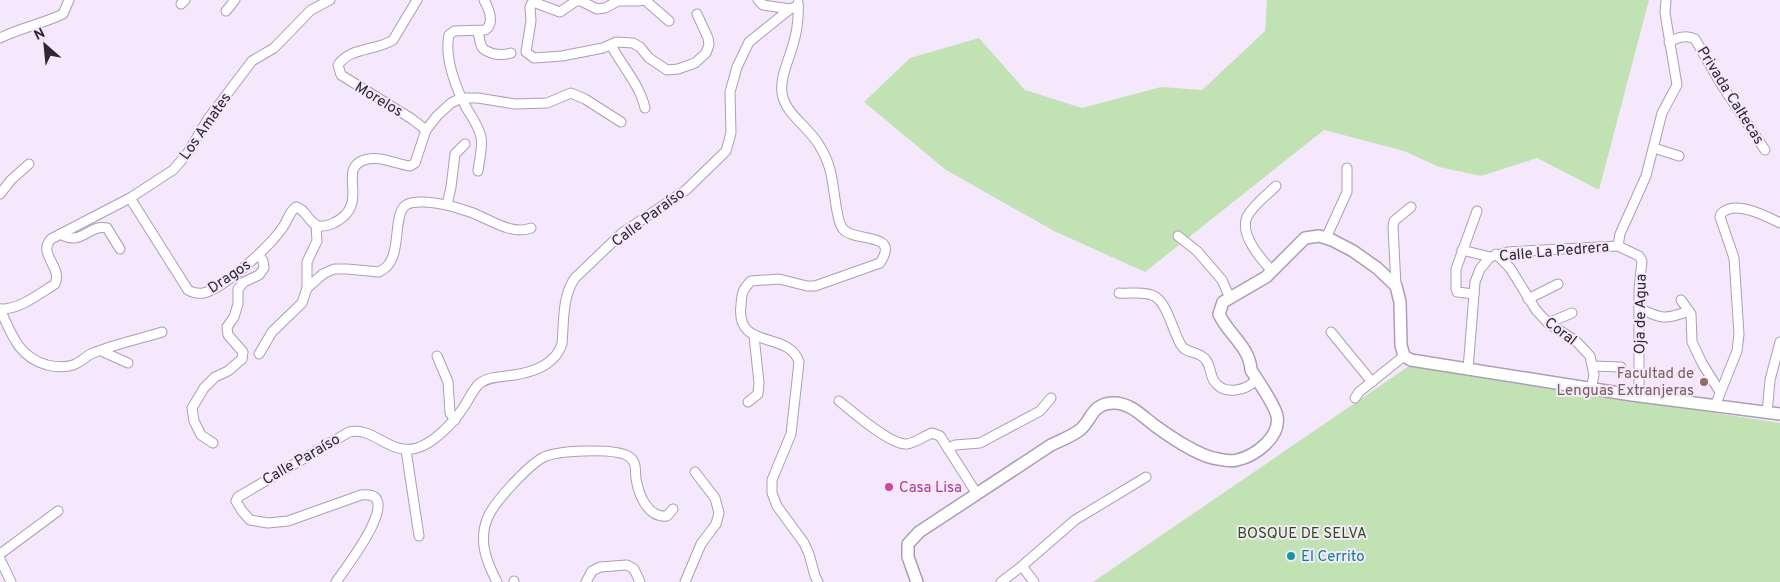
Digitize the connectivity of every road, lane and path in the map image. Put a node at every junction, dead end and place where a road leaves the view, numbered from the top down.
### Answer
1 (69, 0) edge
2 (235, 0) edge
3 (330, 0) edge
4 (417, 0) edge
5 (484, 0) edge
6 (644, 0) edge
7 (758, 0) edge
8 (1666, 0) edge
9 (581, 1) edge
10 (795, 5) edge
11 (226, 11) dead end
12 (697, 14) dead end
13 (669, 21) dead end
14 (478, 31) junction
15 (0, 38) edge
16 (1669, 42) junction
17 (611, 45) junction
18 (511, 53) dead end
19 (461, 98) junction
20 (645, 108) dead end
21 (621, 122) dead end
22 (426, 130) junction
23 (464, 144) dead end
24 (1654, 148) junction
25 (1765, 150) dead end
26 (1679, 156) dead end
27 (29, 164) dead end
28 (1347, 168) dead end
29 (478, 171) dead end
30 (1276, 186) dead end
31 (0, 194) edge
32 (130, 198) junction
33 (447, 205) junction
34 (1411, 207) dead end
35 (1477, 211) dead end
36 (1780, 223) edge
37 (316, 225) junction
38 (531, 228) dead end
39 (60, 234) junction
40 (1178, 236) dead end
41 (1326, 238) junction
42 (1618, 246) junction
43 (120, 249) dead end
44 (1462, 250) junction
45 (259, 255) junction
46 (1493, 256) junction
47 (1272, 272) junction
48 (1558, 284) dead end
49 (1396, 286) junction
50 (307, 288) junction
51 (1119, 293) dead end
52 (1474, 294) junction
53 (1230, 298) junction
54 (1528, 298) junction
55 (1681, 300) dead end
56 (1639, 308) junction
57 (0, 309) edge
58 (1689, 311) junction
59 (1572, 312) dead end
60 (1548, 323) junction
61 (162, 332) dead end
62 (1331, 332) dead end
63 (754, 336) junction
64 (1780, 342) edge
65 (101, 351) junction
66 (259, 354) dead end
67 (438, 356) dead end
68 (1404, 356) junction
69 (128, 363) dead end
70 (1593, 366) junction
71 (1621, 367) dead end
72 (1468, 369) junction
73 (1257, 379) junction
74 (1372, 382) junction
75 (1591, 388) junction
76 (1720, 392) junction
77 (1639, 396) junction
78 (1052, 398) dead end
79 (1355, 398) dead end
80 (839, 401) dead end
81 (748, 402) dead end
82 (1715, 406) junction
83 (1767, 412) junction
84 (1780, 414) edge
85 (455, 420) junction
86 (213, 444) dead end
87 (948, 449) junction
88 (406, 450) junction
89 (695, 472) dead end
90 (1146, 477) dead end
91 (976, 494) junction
92 (673, 509) dead end
93 (58, 511) dead end
94 (419, 536) dead end
95 (0, 554) edge
96 (0, 559) edge
97 (1022, 566) junction
98 (11, 582) edge
99 (336, 582) edge
100 (497, 582) edge
101 (586, 582) edge
102 (640, 582) edge
103 (685, 582) edge
104 (818, 582) edge
105 (917, 582) edge
106 (1001, 582) edge
107 (1034, 582) edge

1 - 15 street
2 - 11 street
3 - 32 street, Los Amates
4 - 22 street, Morelos
5 - 14 street
6 - 9 street
6 - 13 street
7 - 10 street
8 - 16 street
9 - 17 street
10 - 63 street
10 - 85 street, Calle Paraíso
12 - 17 street
14 - 18 street
14 - 19 street
16 - 24 street
16 - 25 street, Privada Caltecas
17 - 20 street
19 - 21 street
19 - 22 street
19 - 29 street
22 - 37 street
23 - 33 street
24 - 26 street
24 - 42 street
27 - 31 street
28 - 41 street
30 - 47 street
32 - 39 street, Los Amates
32 - 45 street, Dragos
33 - 38 street
33 - 50 street
34 - 49 street
35 - 44 street
36 - 76 street
37 - 45 street, Dragos
37 - 50 street
39 - 43 street
39 - 57 street, Los Amates
40 - 53 street
41 - 47 main road
41 - 49 main road
42 - 46 street, Calle La Pedrera
42 - 56 street, Oja de Agua
44 - 46 street
44 - 52 street
45 - 86 street
46 - 52 street
46 - 54 street, Coral
47 - 53 main road
48 - 54 street
49 - 68 main road
50 - 66 street
51 - 73 street
52 - 72 street
53 - 73 main road
54 - 60 street, Coral
55 - 58 street
56 - 58 street
56 - 77 street, Oja de Agua
57 - 65 street
58 - 76 street
59 - 60 street
60 - 70 street, Coral
61 - 65 street
62 - 74 street
63 - 81 street
63 - 104 street
64 - 83 street
65 - 69 street
67 - 85 street
68 - 72 main road
68 - 74 street
70 - 71 street
70 - 75 street
72 - 75 main road
73 - 91 main road
74 - 79 street
75 - 77 main road
76 - 82 street
77 - 82 main road
78 - 87 street
80 - 87 street
82 - 83 main road
83 - 84 main road
85 - 88 street, Calle Paraíso
87 - 91 street
88 - 94 street
88 - 99 street, Calle Paraíso
89 - 103 street
90 - 97 street
91 - 105 main road
92 - 100 street
93 - 95 street
96 - 98 street
97 - 106 street
97 - 107 street
101 - 102 street

